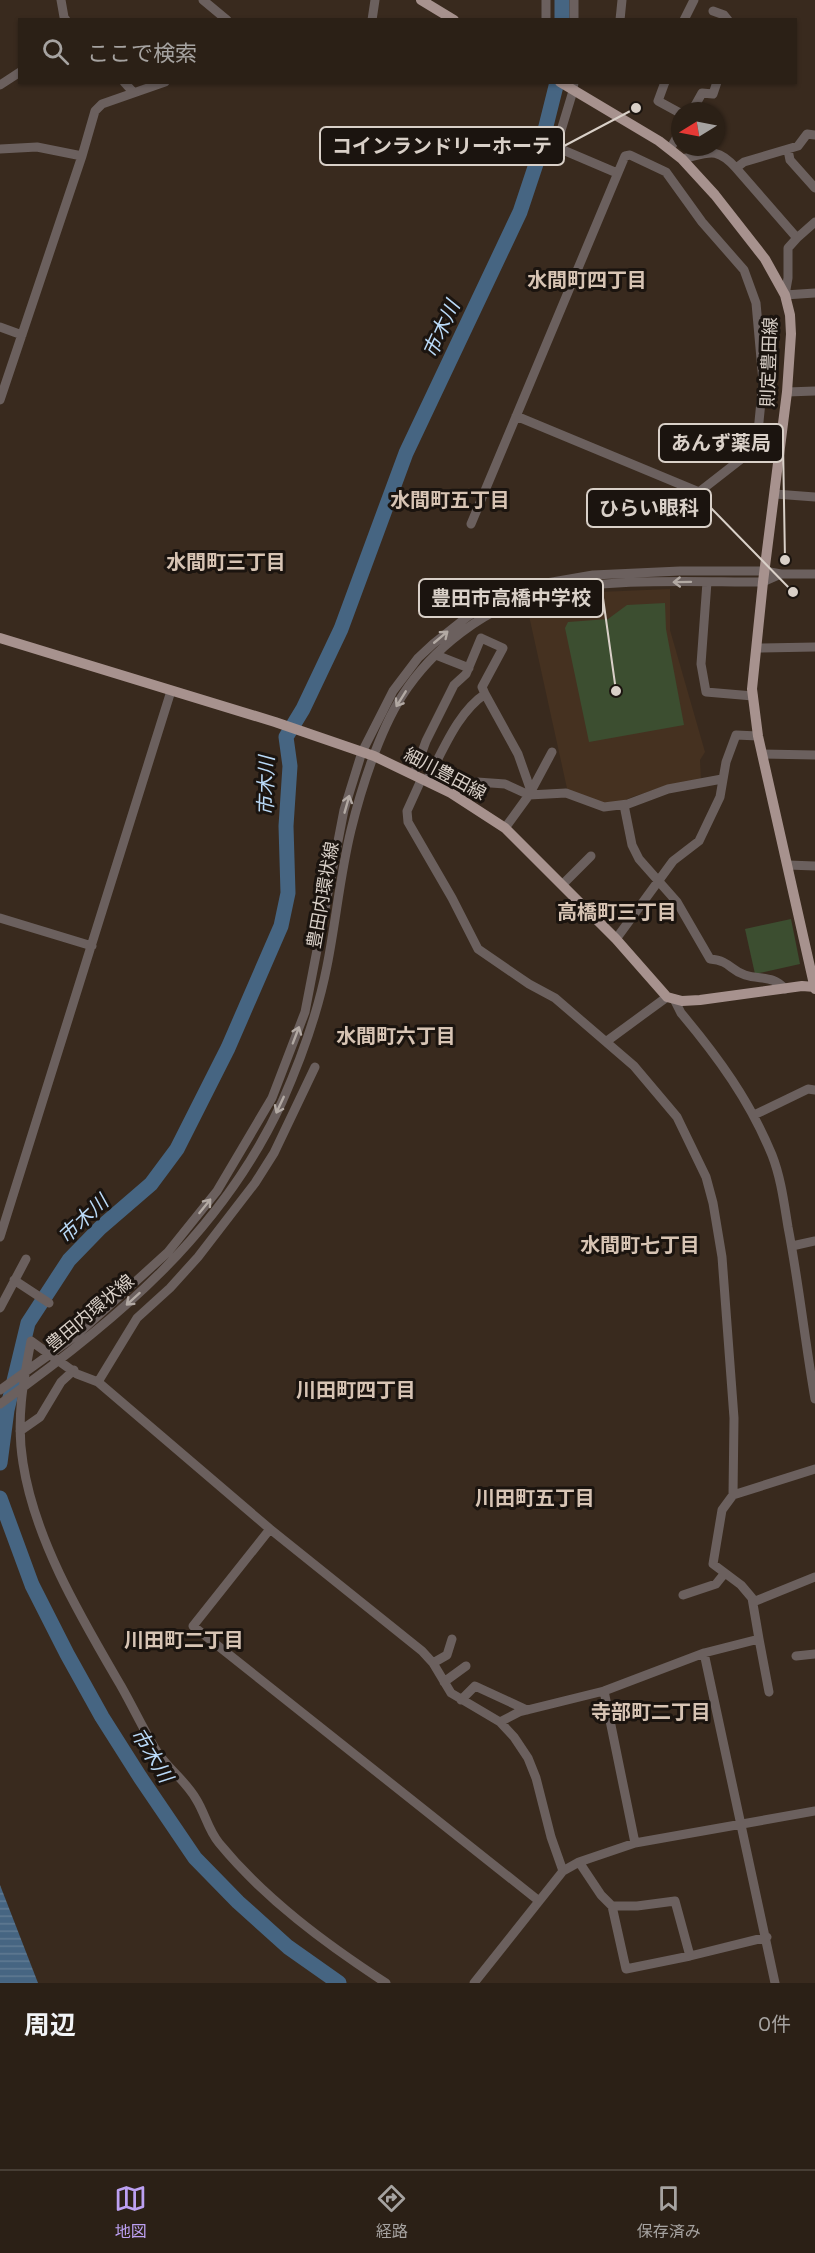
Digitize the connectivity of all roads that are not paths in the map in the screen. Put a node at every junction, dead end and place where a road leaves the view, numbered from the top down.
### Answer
1 (61, 0) edge
2 (203, 0) edge
3 (375, 0) edge
4 (421, 0) edge
5 (546, 0) edge
6 (574, 0) edge
7 (622, 0) edge
8 (694, 0) edge
9 (713, 11) dead end
10 (64, 18) edge
11 (225, 18) edge
12 (372, 18) edge
13 (451, 18) edge
14 (546, 18) edge
15 (574, 18) edge
16 (620, 18) edge
17 (685, 18) edge
18 (726, 18) edge
19 (18, 73) edge
20 (126, 84) edge
21 (159, 84) edge
22 (664, 84) edge
23 (716, 84) edge
24 (0, 85) edge
25 (574, 87) edge
26 (133, 92) junction
27 (697, 102) edge
28 (671, 108) edge
29 (815, 135) edge
30 (0, 149) edge
31 (670, 149) joint
32 (788, 150) junction
33 (82, 156) junction
34 (682, 159) junction
35 (736, 168) junction
36 (617, 173) junction
37 (815, 188) edge
38 (815, 222) edge
39 (797, 238) junction
40 (815, 293) edge
41 (785, 295) junction
42 (0, 327) edge
43 (22, 334) junction
44 (815, 391) edge
45 (786, 392) junction
46 (0, 400) edge
47 (516, 416) junction
48 (775, 494) junction
49 (815, 497) edge
50 (471, 524) dead end
51 (815, 574) edge
52 (764, 576) junction
53 (707, 582) junction
54 (0, 638) edge
55 (815, 647) edge
56 (757, 648) junction
57 (436, 655) junction
58 (469, 668) junction
59 (171, 691) junction
60 (485, 694) junction
61 (753, 696) junction
62 (758, 736) junction
63 (362, 752) junction
64 (552, 752) dead end
65 (762, 754) junction
66 (815, 755) edge
67 (374, 756) junction
68 (421, 778) junction
69 (722, 779) junction
70 (477, 782) dead end
71 (530, 793) junction
72 (624, 805) junction
73 (505, 828) junction
74 (591, 856) dead end
75 (788, 865) junction
76 (815, 866) edge
77 (657, 881) junction
78 (563, 884) junction
79 (0, 918) edge
80 (616, 939) junction
81 (92, 945) junction
82 (815, 988) edge
83 (785, 989) junction
84 (671, 998) junction
85 (607, 1041) junction
86 (315, 1067) dead end
87 (815, 1090) edge
88 (754, 1115) junction
89 (0, 1237) edge
90 (815, 1241) edge
91 (792, 1246) junction
92 (172, 1255) junction
93 (27, 1259) dead end
94 (14, 1280) junction
95 (49, 1303) dead end
96 (0, 1308) edge
97 (74, 1370) junction
98 (98, 1382) junction
99 (0, 1390) edge
100 (815, 1399) edge
101 (0, 1404) edge
102 (20, 1431) junction
103 (815, 1469) edge
104 (733, 1495) junction
105 (270, 1529) junction
106 (724, 1574) junction
107 (815, 1577) edge
108 (683, 1594) dead end
109 (753, 1602) junction
110 (452, 1639) dead end
111 (759, 1639) junction
112 (704, 1653) junction
113 (815, 1654) edge
114 (796, 1656) dead end
115 (433, 1663) junction
116 (466, 1665) dead end
117 (444, 1682) junction
118 (604, 1691) junction
119 (769, 1692) dead end
120 (461, 1700) junction
121 (527, 1710) junction
122 (500, 1722) junction
123 (815, 1811) edge
124 (742, 1825) junction
125 (635, 1842) junction
126 (579, 1862) junction
127 (562, 1871) junction
128 (539, 1901) junction
129 (612, 1906) junction
130 (766, 1937) junction
131 (690, 1956) junction
132 (386, 1983) edge
133 (474, 1983) edge
134 (775, 1983) edge

1 - 10 street
2 - 11 street
3 - 12 street
4 - 13 main road
5 - 14 street
6 - 15 street
7 - 16 street
8 - 17 street
9 - 18 street
19 - 24 street
20 - 26 street
21 - 26 street
22 - 28 street
23 - 27 street
25 - 31 main road, 則定豊田線
25 - 36 street
26 - 33 street
29 - 32 street
30 - 33 street
31 - 34 main road, 則定豊田線
32 - 35 street
32 - 37 street
33 - 43 street
34 - 35 street
34 - 41 main road, 則定豊田線
35 - 39 street
36 - 47 street
36 - 47 street
38 - 39 street
39 - 41 street
40 - 41 street
41 - 45 main road, 則定豊田線
42 - 43 street
43 - 46 street
44 - 45 street
45 - 48 main road, 則定豊田線
47 - 50 street
48 - 49 street
48 - 52 main road, 則定豊田線
51 - 52 street, 豊田内環状線
52 - 53 street, 豊田内環状線
52 - 56 main road, 則定豊田線
63 -> 52 street, 豊田内環状線
53 -> 57 street, 豊田内環状線
53 - 61 street
54 - 59 main road, 細川豊田線
55 - 56 street
56 - 61 main road, 則定豊田線
57 - 58 street
57 -> 67 street, 豊田内環状線
58 - 60 street
58 - 68 street
59 - 63 main road, 細川豊田線
59 - 81 street
60 - 68 street
60 - 71 street
61 - 62 main road, 則定豊田線
62 - 65 main road, 則定豊田線
62 - 69 street
63 - 67 main road, 細川豊田線
92 -> 63 street, 豊田内環状線
64 - 71 street
65 - 66 street
65 - 75 main road, 則定豊田線
67 - 68 main road, 細川豊田線
67 -> 92 street, 豊田内環状線
68 - 73 main road, 細川豊田線
68 - 85 street
69 - 72 street
69 - 77 street
70 - 71 street
71 - 72 street
71 - 73 street
72 - 77 street
73 - 78 main road, 細川豊田線
74 - 78 street
75 - 76 street
75 - 82 main road, 則定豊田線
77 - 80 street
77 - 83 street
78 - 80 main road, 細川豊田線
79 - 81 street
80 - 84 main road, 細川豊田線
81 - 89 street
82 - 83 main road
83 - 84 main road
84 - 85 street
84 - 88 street
85 - 104 street
86 - 98 street
87 - 88 street
88 - 91 street
90 - 91 street
91 - 100 street
92 - 99 street, 豊田内環状線
92 -> 101 street, 豊田内環状線
93 - 94 street
94 - 95 street
94 - 96 street
97 - 98 street
97 - 102 street
97 - 102 street
98 - 105 street
102 - 132 street
103 - 104 street
104 - 106 street
105 - 115 street
105 - 128 street
106 - 108 street
106 - 109 street
107 - 109 street
109 - 111 street
110 - 115 street
111 - 112 street
111 - 119 street
112 - 118 street
112 - 124 street
113 - 114 street
115 - 117 street
116 - 117 street
117 - 120 street
118 - 121 street
118 - 125 street
120 - 121 street
120 - 122 street
121 - 122 street
122 - 127 street
123 - 124 street
124 - 125 street
124 - 130 street
125 - 126 street
126 - 127 street
126 - 129 street
127 - 128 street
128 - 133 street
129 - 131 street
129 - 131 street
130 - 131 street
130 - 134 street

